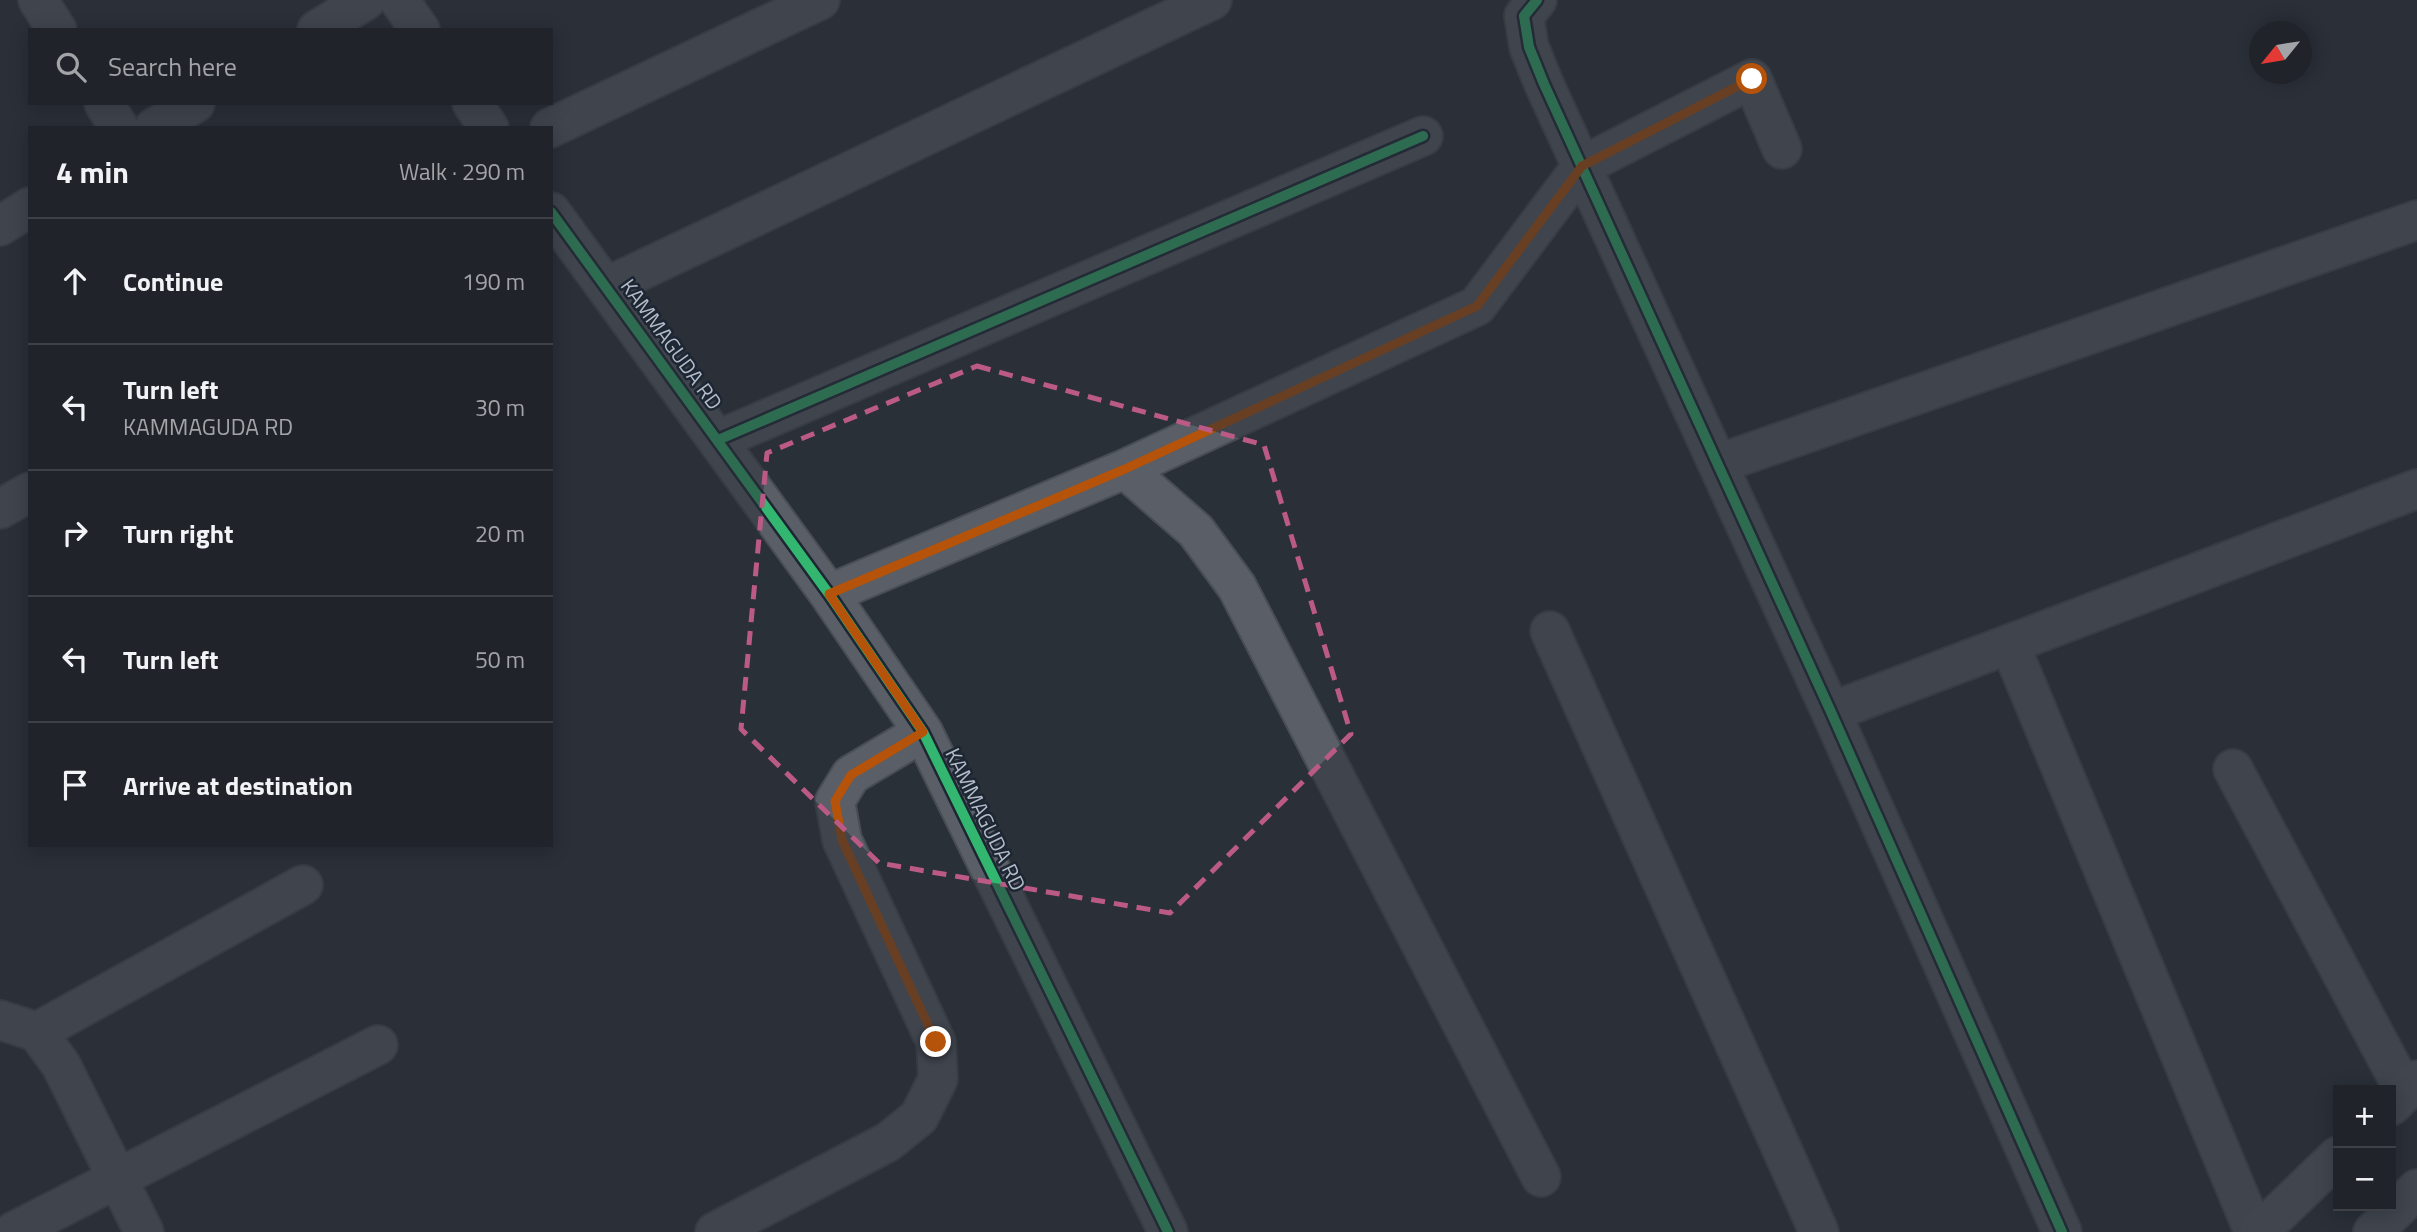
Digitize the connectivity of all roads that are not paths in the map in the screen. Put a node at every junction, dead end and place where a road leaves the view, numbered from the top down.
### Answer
1 (38, 0) edge
2 (366, 0) edge
3 (399, 0) edge
4 (820, 0) edge
5 (1212, 0) edge
6 (1537, 0) edge
7 (56, 28) edge
8 (320, 28) edge
9 (419, 28) edge
10 (105, 105) edge
11 (192, 105) edge
12 (473, 105) edge
13 (118, 126) edge
14 (157, 126) edge
15 (488, 126) edge
16 (553, 127) edge
17 (1423, 136) dead end
18 (1782, 149) dead end
19 (1582, 166) junction
20 (28, 208) edge
21 (553, 215) edge
22 (2417, 220) edge
23 (0, 226) edge
24 (606, 286) junction
25 (718, 440) junction
26 (1718, 464) junction
27 (1125, 469) junction
28 (2417, 489) edge
29 (28, 493) edge
30 (0, 509) edge
31 (829, 594) junction
32 (1550, 631) dead end
33 (2010, 645) junction
34 (1832, 712) junction
35 (923, 732) junction
36 (2232, 769) dead end
37 (303, 885) dead end
38 (0, 1020) edge
39 (37, 1032) junction
40 (378, 1045) dead end
41 (2404, 1093) edge
42 (2333, 1161) edge
43 (1541, 1177) dead end
44 (117, 1178) junction
45 (2417, 1189) edge
46 (13, 1232) edge
47 (144, 1232) edge
48 (715, 1232) edge
49 (1168, 1232) edge
50 (1818, 1232) edge
51 (2063, 1232) edge
52 (2257, 1232) edge
53 (2373, 1232) edge

1 - 7 street
2 - 8 street
3 - 9 street
4 - 16 street
5 - 24 street
6 - 19 street
10 - 13 street
11 - 14 street
12 - 15 street
17 - 25 street
18 - 19 street
19 - 26 street
19 - 27 street
20 - 23 street
21 - 24 street, KAMMAGUDA RD
22 - 26 street
24 - 25 street, KAMMAGUDA RD
25 - 31 street, KAMMAGUDA RD
26 - 34 street
27 - 31 street
27 - 43 street
28 - 33 street
29 - 30 street
31 - 35 street, KAMMAGUDA RD
32 - 50 street
33 - 34 street
33 - 52 street
34 - 51 street
35 - 48 street
35 - 49 street, KAMMAGUDA RD
36 - 41 street
37 - 39 street
38 - 39 street
39 - 44 street
40 - 44 street
42 - 52 main road
44 - 46 street
44 - 47 street
45 - 53 main road

